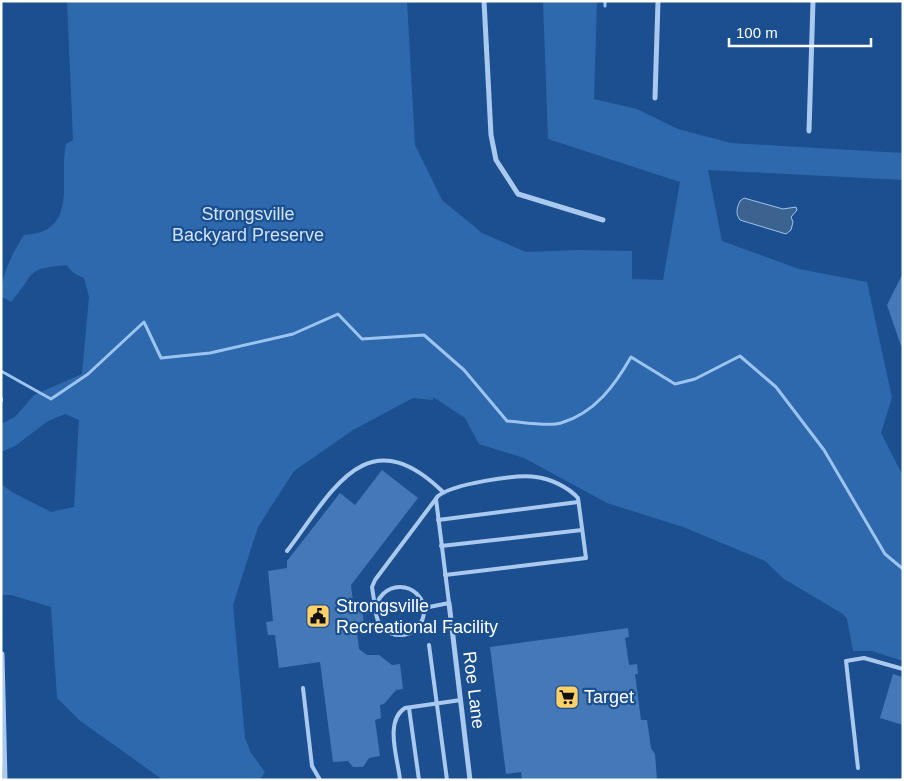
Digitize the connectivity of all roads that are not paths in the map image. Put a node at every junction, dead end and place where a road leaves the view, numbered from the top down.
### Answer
1 (484, 1) edge
2 (658, 1) edge
3 (812, 1) edge
4 (655, 98) dead end
5 (809, 131) dead end
6 (603, 220) dead end
7 (443, 492) junction
8 (436, 499) junction
9 (578, 502) junction
10 (438, 520) junction
11 (582, 530) junction
12 (441, 546) junction
13 (287, 551) dead end
14 (445, 575) junction
15 (449, 603) junction
16 (424, 608) junction
17 (376, 613) junction
18 (429, 645) dead end
19 (2, 654) edge
20 (903, 669) edge
21 (303, 688) dead end
22 (461, 700) junction
23 (436, 704) junction
24 (409, 708) junction
25 (858, 768) dead end
26 (5, 780) edge
27 (320, 780) edge
28 (400, 780) edge
29 (419, 780) edge
30 (447, 780) edge
31 (470, 780) edge

1 - 6 street
2 - 4 street
3 - 5 street
7 - 8 lane
7 - 9 lane
7 - 13 lane
8 - 10 lane
8 - 17 lane
9 - 10 lane
9 - 11 lane
10 - 12 lane
11 - 12 lane
11 - 14 lane
12 - 14 lane
14 - 15 lane
15 - 16 lane
15 - 22 street, Roe Lane
16 - 17 lane
16 - 17 lane
18 - 23 lane
19 - 26 street
20 - 25 lane
21 - 27 lane
22 - 23 lane
22 - 31 street, Roe Lane
23 - 24 lane
23 - 30 lane
24 - 28 lane
24 - 29 lane

